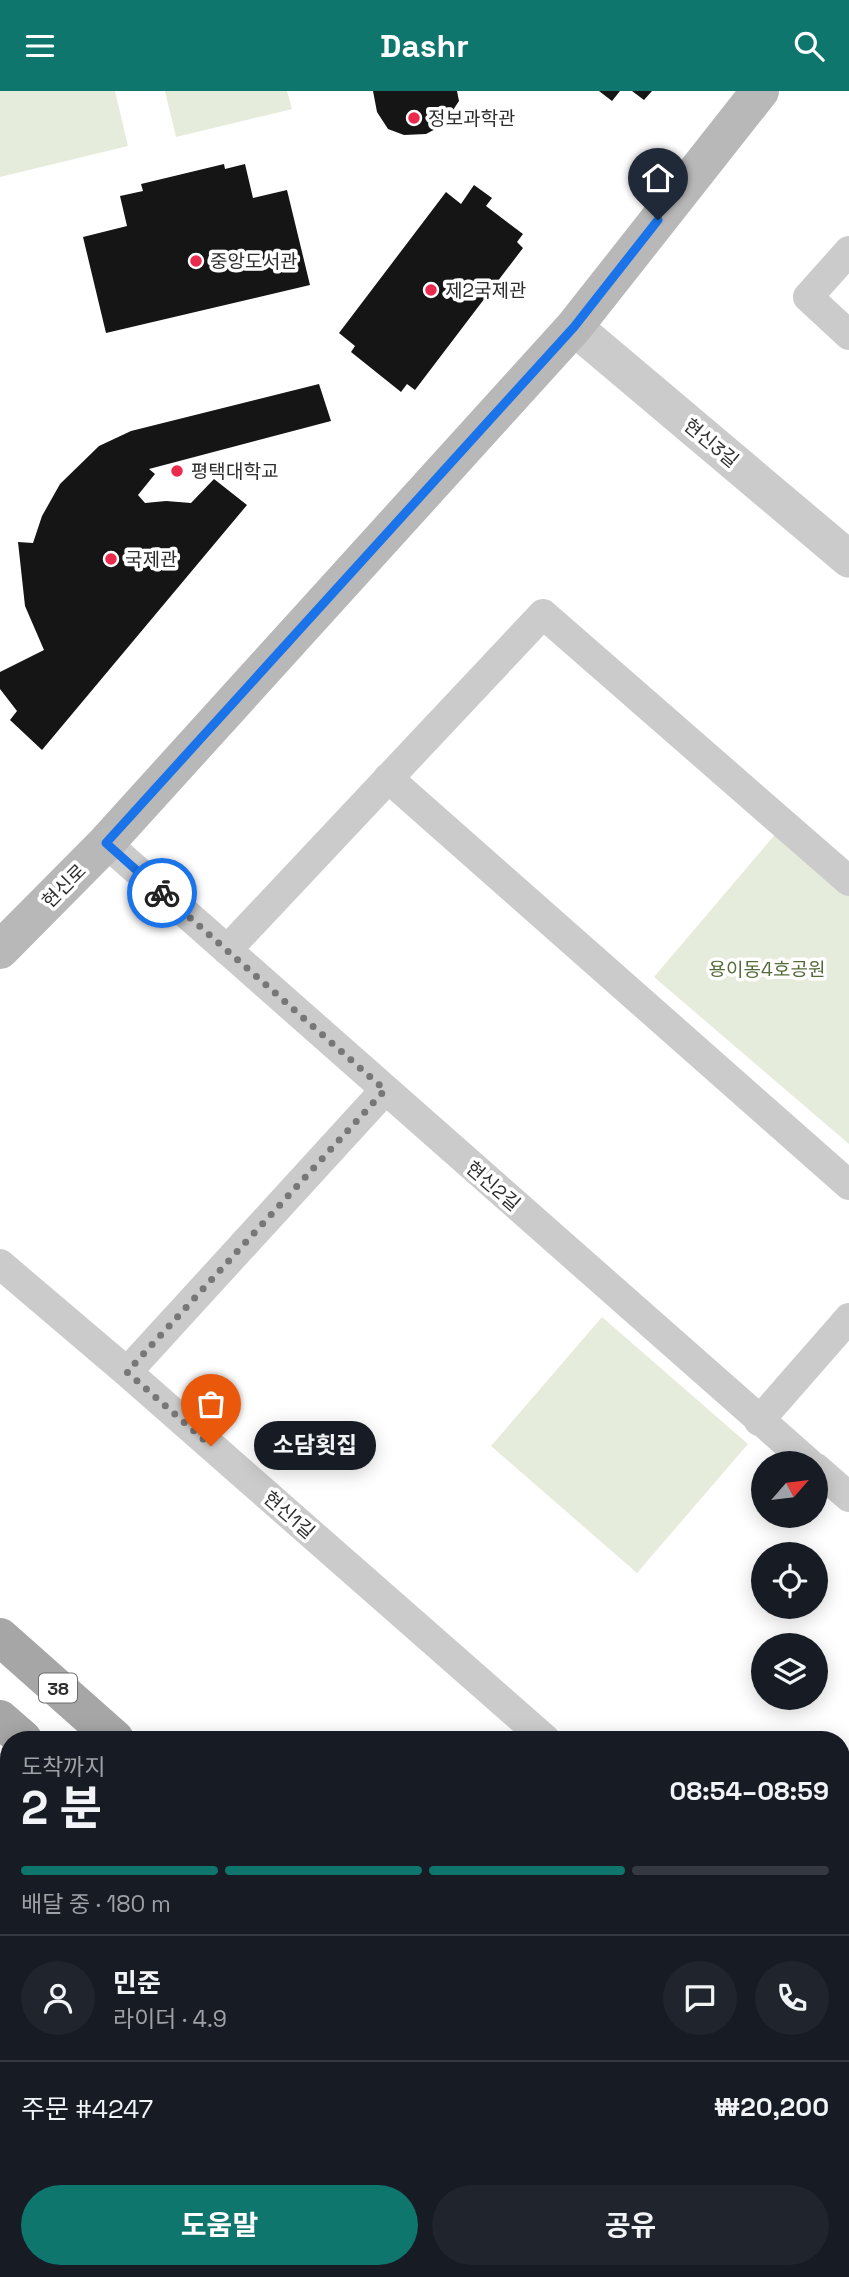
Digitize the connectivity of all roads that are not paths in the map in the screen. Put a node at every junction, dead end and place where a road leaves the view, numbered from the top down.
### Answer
1 (760, 91) edge
2 (849, 251) edge
3 (574, 327) junction
4 (849, 335) edge
5 (849, 559) edge
6 (388, 779) junction
7 (106, 843) junction
8 (849, 881) edge
9 (0, 950) edge
10 (227, 950) junction
11 (385, 1090) junction
12 (849, 1185) edge
13 (0, 1265) edge
14 (849, 1318) edge
15 (127, 1372) junction
16 (760, 1421) junction
17 (795, 1451) edge
18 (828, 1479) edge
19 (849, 1497) edge
20 (0, 1637) edge
21 (0, 1719) edge
22 (14, 1731) edge
23 (106, 1731) edge
24 (536, 1731) edge

1 - 3 main road, 현신로
2 - 4 street
3 - 5 street, 현신3길
3 - 7 main road, 현신로
6 - 8 street
6 - 10 street
6 - 12 street
7 - 9 main road, 현신로
7 - 10 street, 현신2길
10 - 11 street, 현신2길
11 - 15 street
11 - 16 street, 현신2길
13 - 15 street, 현신1길
14 - 16 street
15 - 24 street, 현신1길
16 - 17 street, 현신2길
18 - 19 street
20 - 23 main road, 38
21 - 22 main road

